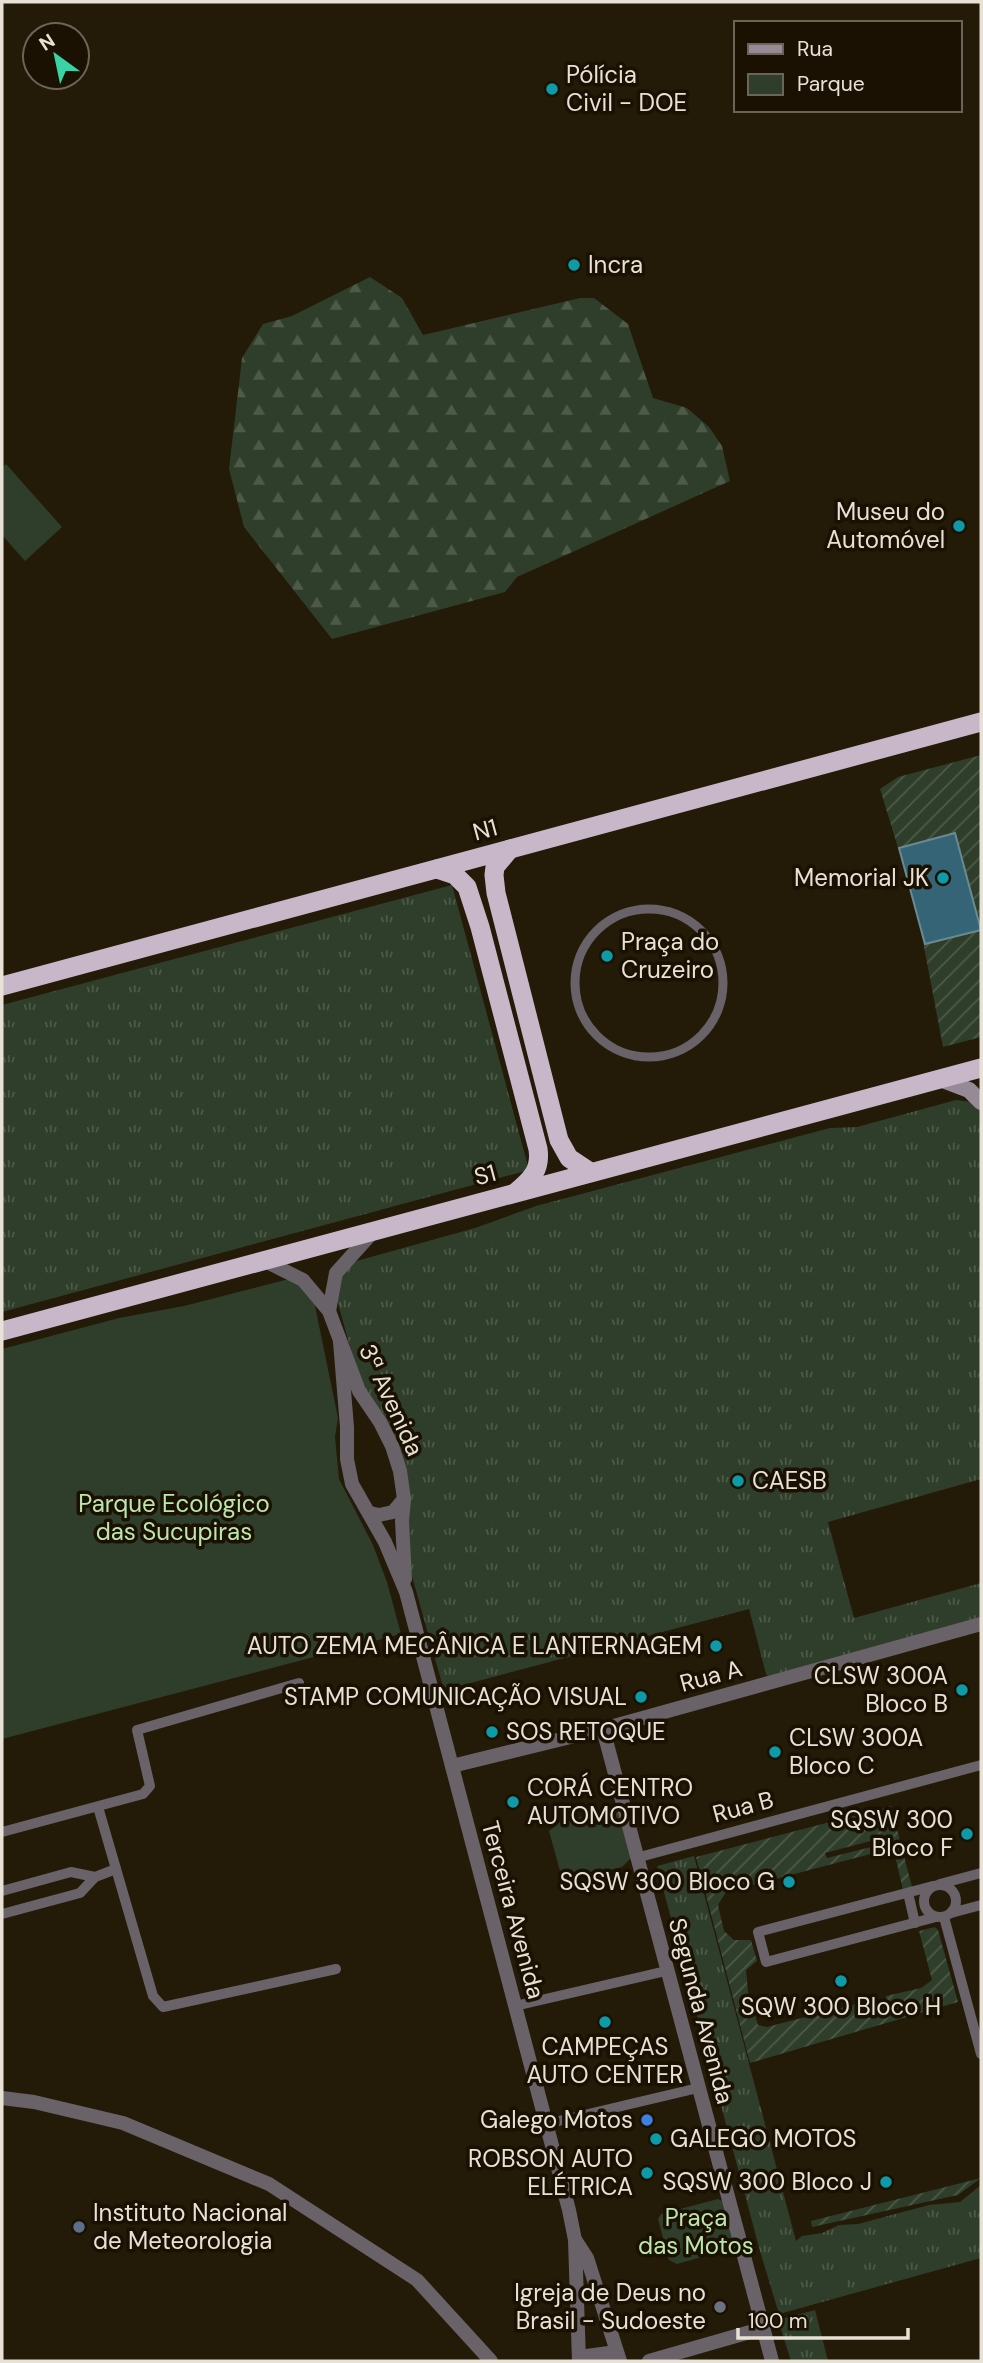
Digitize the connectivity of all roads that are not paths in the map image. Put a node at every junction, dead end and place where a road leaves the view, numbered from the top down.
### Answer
1 (981, 722) edge
2 (510, 849) junction
3 (437, 869) junction
4 (628, 911) joint
5 (2, 986) edge
6 (981, 1068) edge
7 (940, 1079) junction
8 (981, 1102) edge
9 (590, 1172) junction
10 (516, 1192) junction
11 (373, 1232) junction
12 (263, 1260) junction
13 (329, 1311) junction
14 (2, 1331) edge
15 (340, 1342) junction
16 (380, 1422) junction
17 (347, 1427) junction
18 (404, 1499) junction
19 (370, 1513) junction
20 (406, 1592) junction
21 (981, 1624) edge
22 (299, 1683) dead end
23 (603, 1729) junction
24 (981, 1765) edge
25 (452, 1766) junction
26 (98, 1807) junction
27 (2, 1832) edge
28 (636, 1857) junction
29 (116, 1869) junction
30 (981, 1873) edge
31 (95, 1877) junction
32 (937, 1885) junction
33 (2, 1891) edge
34 (908, 1893) junction
35 (981, 1905) edge
36 (2, 1914) edge
37 (944, 1916) junction
38 (915, 1923) junction
39 (336, 1969) dead end
40 (666, 1971) junction
41 (515, 2006) junction
42 (981, 2051) edge
43 (698, 2088) junction
44 (2, 2098) edge
45 (546, 2124) junction
46 (575, 2240) junction
47 (764, 2328) junction
48 (579, 2359) edge
49 (619, 2359) edge
50 (491, 2361) edge
51 (654, 2361) edge
52 (772, 2361) edge

1 - 2 highway, N1
2 - 3 highway, N1
2 - 9 highway
3 - 5 highway, N1
3 - 10 highway
4 - 4 street
6 - 7 highway, S1
7 - 8 main road
7 - 9 highway, S1
9 - 10 highway, S1
10 - 11 highway, S1
11 - 12 highway, S1
11 - 13 street
12 - 13 street
12 - 14 highway, S1
13 - 15 street
15 - 16 street, 3ª Avenida
15 - 17 street, 3ª Avenida
16 - 17 street
16 - 18 street, 3ª Avenida
17 - 19 street, 3ª Avenida
18 - 19 street
18 - 20 street, 3ª Avenida
19 - 20 street, 3ª Avenida
20 - 25 street, Terceira Avenida
21 - 23 street, Rua A
22 - 26 street
23 - 25 street, Rua A
23 - 28 street, Segunda Avenida
24 - 28 street, Rua B
25 - 41 street, Terceira Avenida
26 - 27 street
26 - 29 street
28 - 40 street, Segunda Avenida
29 - 31 street
29 - 39 street
30 - 32 street
31 - 33 street
31 - 36 street
32 - 34 street
32 - 37 street
32 - 37 street
34 - 38 street
34 - 38 street
35 - 37 street
37 - 38 street
37 - 42 street
40 - 41 street
40 - 43 street, Segunda Avenida
41 - 45 street, Terceira Avenida
43 - 45 street
43 - 47 street, Segunda Avenida
44 - 50 street
45 - 46 street, Terceira Avenida
46 - 48 street, Terceira Avenida
46 - 49 street, Terceira Avenida
47 - 51 street
47 - 52 street, Segunda Avenida
48 - 49 street

